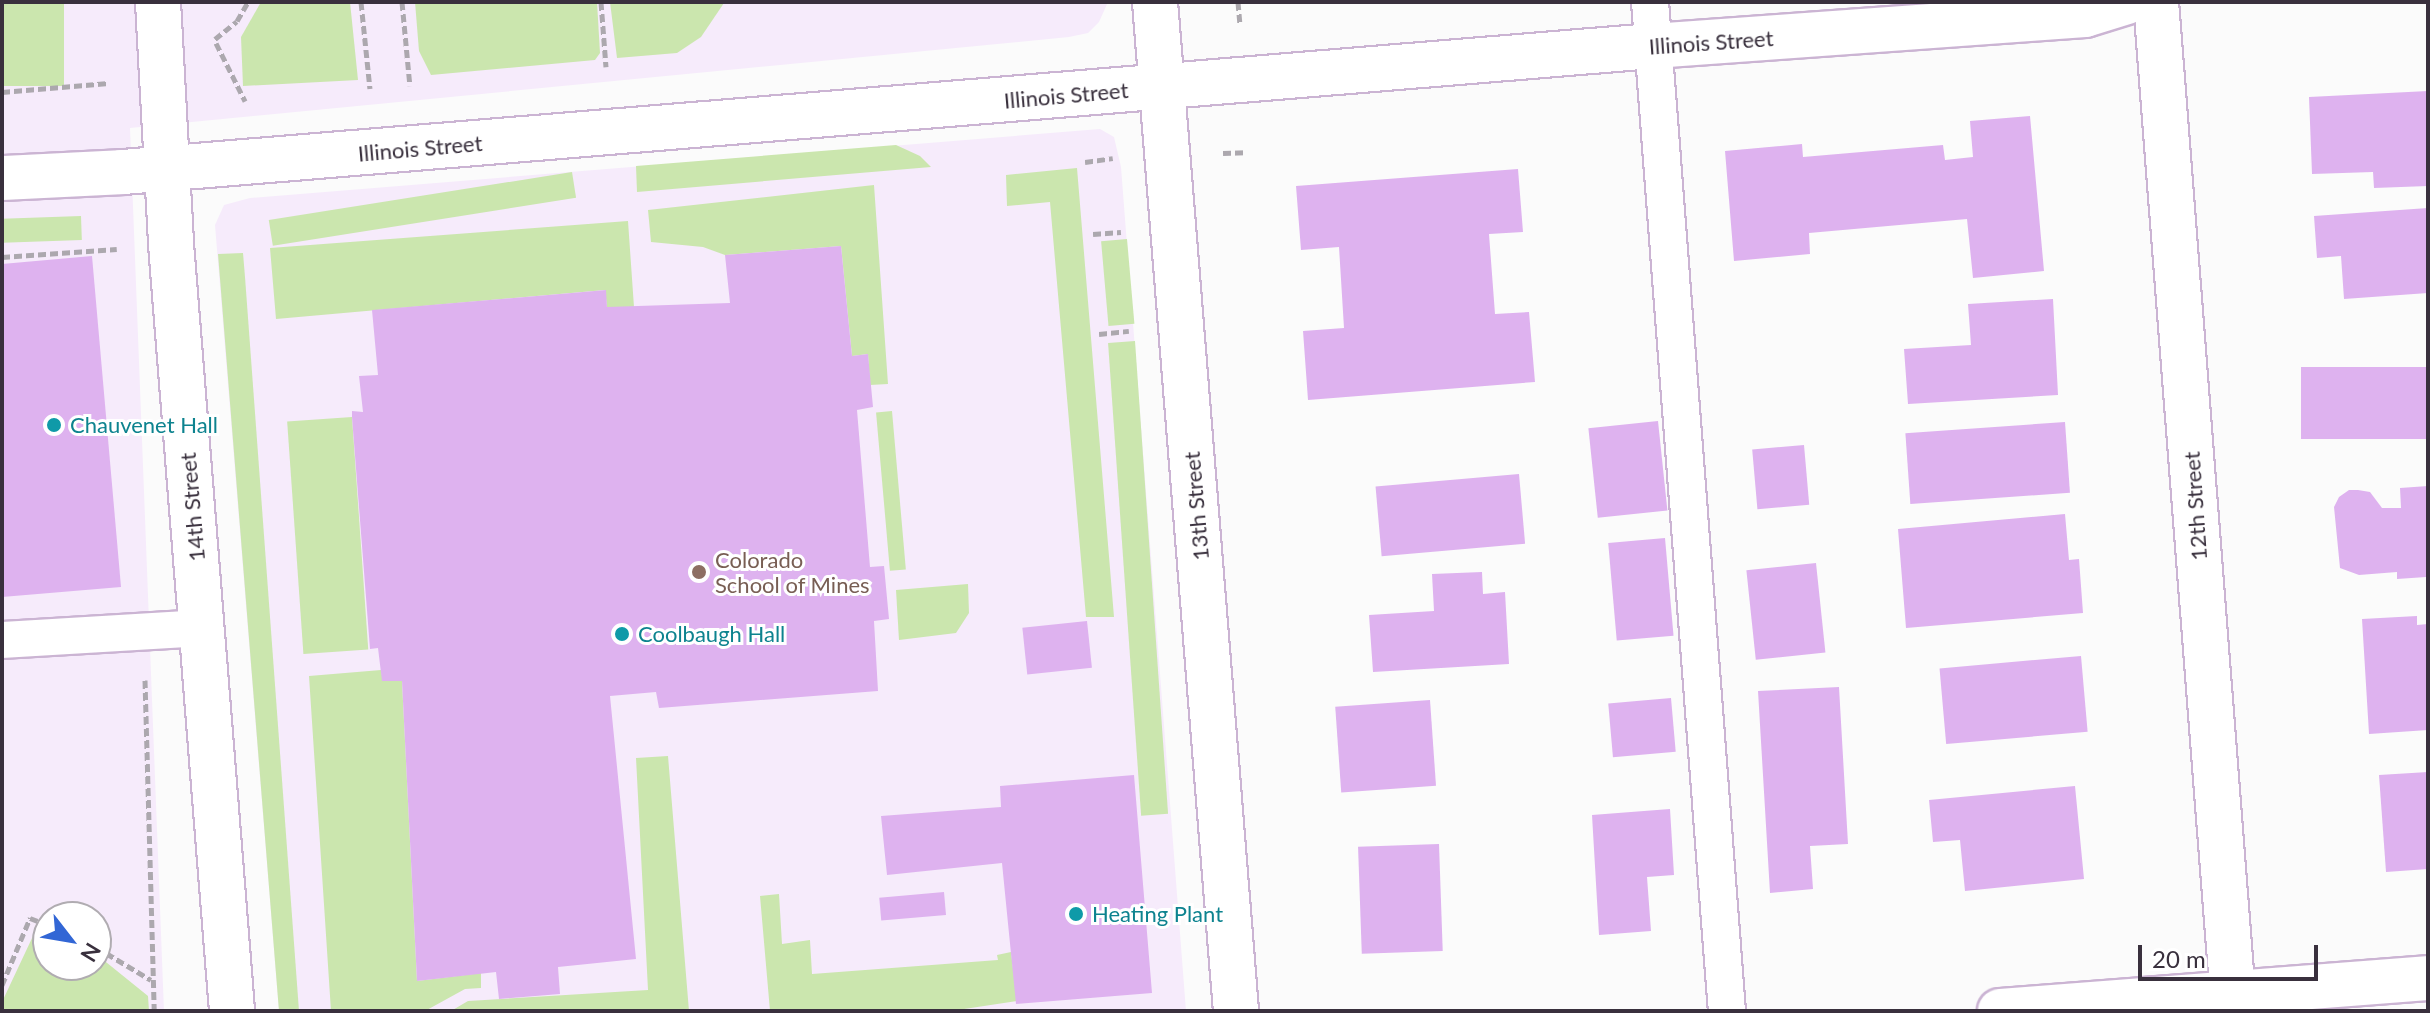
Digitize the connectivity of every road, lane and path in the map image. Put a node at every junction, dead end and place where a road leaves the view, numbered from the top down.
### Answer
1 (158, 2) edge
2 (248, 2) edge
3 (361, 2) edge
4 (402, 2) edge
5 (601, 2) edge
6 (1155, 2) edge
7 (1238, 2) edge
8 (1650, 2) edge
9 (2127, 2) edge
10 (2156, 2) edge
11 (1240, 25) dead end
12 (1653, 46) junction
13 (606, 67) dead end
14 (110, 83) dead end
15 (410, 86) dead end
16 (1162, 86) junction
17 (370, 89) dead end
18 (2, 92) edge
19 (245, 101) dead end
20 (1246, 152) dead end
21 (1223, 153) dead end
22 (1118, 158) dead end
23 (1085, 162) dead end
24 (167, 168) junction
25 (2, 178) edge
26 (1126, 231) dead end
27 (1093, 234) dead end
28 (126, 248) dead end
29 (2, 257) edge
30 (1134, 331) dead end
31 (1099, 334) dead end
32 (202, 628) junction
33 (2, 640) edge
34 (32, 919) edge
35 (112, 957) edge
36 (2428, 978) edge
37 (152, 981) dead end
38 (2, 985) edge
39 (2234, 1002) edge
40 (232, 1011) edge
41 (1236, 1011) edge
42 (1727, 1011) edge
43 (2000, 1011) edge

1 - 24 street, 14th Street
2 - 19 path
3 - 17 path
4 - 15 path
5 - 13 path
6 - 16 street, 13th Street
7 - 11 path
8 - 12 lane
9 - 12 street, Illinois Street
10 - 39 street, 12th Street
12 - 16 street, Illinois Street
12 - 42 lane
14 - 18 path
16 - 24 street, Illinois Street
16 - 41 street, 13th Street
20 - 21 path
22 - 23 path
24 - 25 street, Illinois Street
24 - 32 street, 14th Street
26 - 27 path
28 - 29 path
30 - 31 path
32 - 33 lane
32 - 40 street, 14th Street
34 - 38 path
35 - 37 path
36 - 39 street
39 - 43 street

